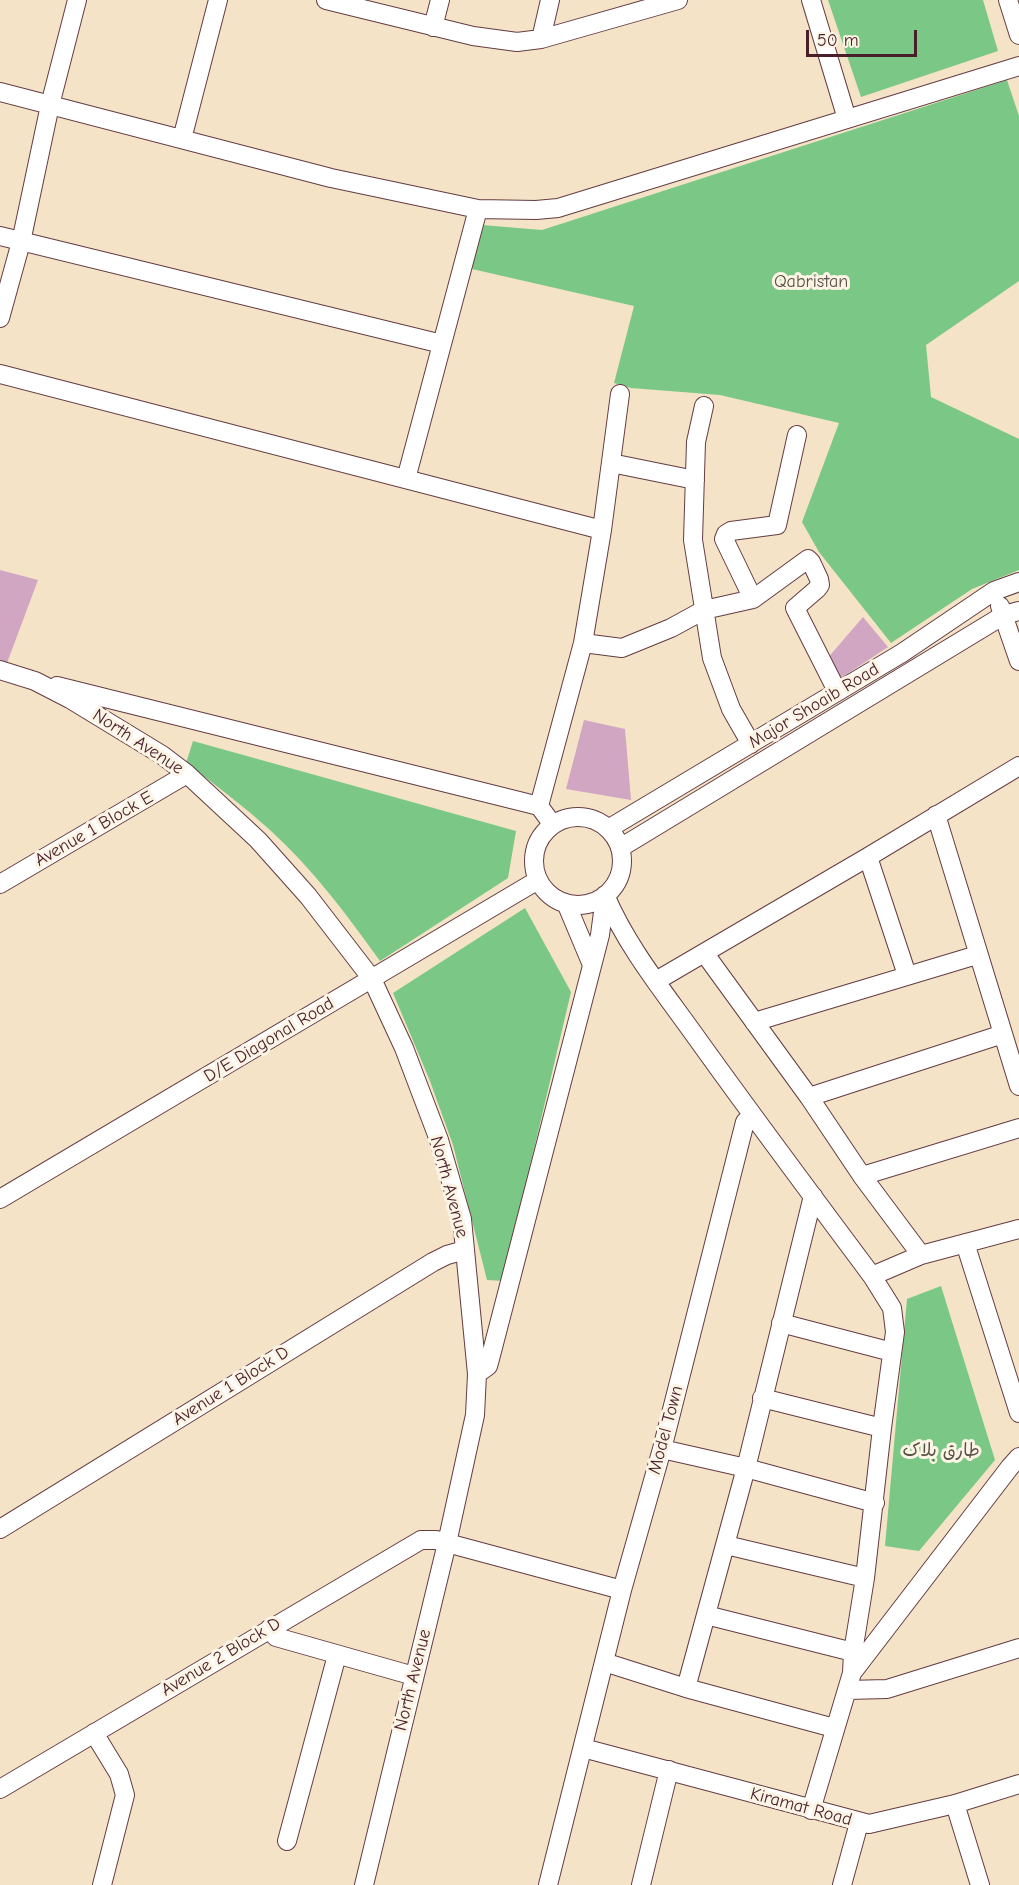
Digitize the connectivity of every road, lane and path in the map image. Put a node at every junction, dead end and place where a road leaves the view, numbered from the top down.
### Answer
1 (77, 0) edge
2 (218, 0) edge
3 (326, 0) edge
4 (440, 0) edge
5 (550, 0) edge
6 (811, 0) edge
7 (1008, 0) edge
8 (671, 1) edge
9 (433, 27) junction
10 (1019, 35) edge
11 (541, 39) junction
12 (1019, 66) edge
13 (0, 92) edge
14 (50, 105) junction
15 (847, 119) junction
16 (182, 139) junction
17 (478, 209) junction
18 (0, 236) edge
19 (21, 242) junction
20 (0, 318) edge
21 (442, 344) junction
22 (0, 374) edge
23 (620, 394) dead end
24 (704, 406) dead end
25 (797, 435) dead end
26 (611, 463) junction
27 (406, 479) junction
28 (695, 480) junction
29 (603, 530) junction
30 (1019, 582) edge
31 (994, 591) junction
32 (753, 599) junction
33 (704, 610) junction
34 (1012, 613) edge
35 (583, 643) junction
36 (1019, 661) edge
37 (0, 670) edge
38 (35, 681) junction
39 (837, 691) junction
40 (751, 744) junction
41 (1019, 766) edge
42 (187, 774) junction
43 (539, 806) junction
44 (936, 815) junction
45 (553, 825) junction
46 (608, 829) junction
47 (620, 848) junction
48 (868, 857) junction
49 (538, 880) junction
50 (0, 884) edge
51 (606, 895) junction
52 (566, 903) junction
53 (705, 954) junction
54 (978, 955) junction
55 (592, 965) junction
56 (907, 975) junction
57 (372, 979) junction
58 (656, 981) junction
59 (754, 1022) junction
60 (1003, 1034) junction
61 (1019, 1086) edge
62 (809, 1097) junction
63 (752, 1116) junction
64 (1019, 1128) edge
65 (862, 1176) junction
66 (813, 1196) junction
67 (0, 1199) edge
68 (1019, 1229) edge
69 (965, 1244) junction
70 (465, 1250) junction
71 (921, 1255) junction
72 (872, 1276) junction
73 (781, 1323) junction
74 (892, 1352) junction
75 (477, 1374) junction
76 (762, 1398) junction
77 (1019, 1413) edge
78 (882, 1428) junction
79 (662, 1449) junction
80 (1019, 1457) edge
81 (746, 1468) junction
82 (875, 1503) junction
83 (0, 1529) edge
84 (447, 1543) junction
85 (726, 1545) junction
86 (865, 1578) junction
87 (622, 1590) junction
88 (706, 1615) junction
89 (268, 1629) junction
90 (1019, 1648) edge
91 (853, 1652) junction
92 (337, 1655) junction
93 (604, 1662) junction
94 (414, 1676) junction
95 (850, 1681) junction
96 (686, 1688) junction
97 (834, 1728) junction
98 (94, 1733) junction
99 (583, 1748) junction
100 (669, 1770) junction
101 (1019, 1784) edge
102 (0, 1789) edge
103 (955, 1804) junction
104 (811, 1810) junction
105 (858, 1823) junction
106 (287, 1841) dead end
107 (102, 1885) edge
108 (364, 1885) edge
109 (548, 1885) edge
110 (641, 1885) edge
111 (842, 1885) edge
112 (980, 1885) edge

1 - 14 street
2 - 16 street
3 - 9 street
4 - 9 street
5 - 11 street
6 - 15 street
7 - 10 street
8 - 11 street
9 - 11 street
12 - 15 street
13 - 14 street
14 - 16 street
14 - 19 street
15 - 17 street
16 - 17 street
17 - 21 street
18 - 19 street
19 - 20 street
19 - 21 street
21 - 27 street
22 - 27 street
23 - 26 street
24 - 28 street
25 - 32 street
26 - 28 street
26 - 29 street
27 - 29 street
28 - 33 street
29 - 35 street
30 - 31 street, Major Shoaib Road
31 - 34 street
31 - 39 street, Major Shoaib Road
32 - 33 street
32 - 39 street
33 - 35 street
33 - 40 street
34 - 36 street
34 - 47 street, Major Shoaib Road
35 - 43 street
37 - 38 street, North Avenue
38 - 42 street, North Avenue
38 - 43 street
39 - 40 street, Major Shoaib Road
40 - 46 street, Major Shoaib Road
41 - 44 street
42 - 50 street, Avenue 1 Block E
42 - 57 street, North Avenue
43 - 45 street
44 - 48 street
44 - 54 street
45 - 46 street
45 - 49 street
46 - 47 street
47 - 51 street
48 - 53 street
48 - 56 street
49 - 52 street
49 - 57 street, D/E Diagonal Road
51 - 52 street
51 - 55 street
51 - 58 street
52 - 55 street
53 - 58 street
53 - 59 street
54 - 56 street
54 - 60 street
55 - 75 street
56 - 59 street
57 - 67 street, D/E Diagonal Road
57 - 70 street, North Avenue
58 - 63 street
59 - 62 street
60 - 61 street
60 - 62 street
62 - 65 street
63 - 66 street
63 - 79 street, Model Town
64 - 65 street
65 - 71 street
66 - 72 street
66 - 73 street
68 - 69 street
69 - 71 street
69 - 77 street
70 - 75 street, North Avenue
70 - 83 street, Avenue 1 Block D
71 - 72 street
72 - 74 street
73 - 74 street
73 - 76 street
74 - 78 street
75 - 84 street, North Avenue
76 - 78 street
76 - 81 street
78 - 82 street
79 - 81 street
79 - 87 street, Model Town
80 - 95 street
81 - 82 street
81 - 85 street
82 - 86 street
84 - 87 street, Avenue 2 Block D
84 - 89 street, Avenue 2 Block D
84 - 94 street, North Avenue
85 - 86 street
85 - 88 street
86 - 91 street
87 - 93 street, Model Town
88 - 91 street
88 - 96 street
89 - 92 street
89 - 98 street, Avenue 2 Block D
90 - 95 street
91 - 95 street
92 - 94 street
92 - 106 street
93 - 96 street
93 - 99 street, Model Town
94 - 108 street, North Avenue
95 - 97 street
96 - 97 street
97 - 104 street
98 - 102 street, Avenue 2 Block D
98 - 107 street
99 - 100 street, Kiramat Road
99 - 109 street, Model Town
100 - 104 street, Kiramat Road
100 - 110 street
101 - 103 street, Kiramat Road
103 - 105 street, Kiramat Road
103 - 112 street
104 - 105 street, Kiramat Road
105 - 111 street

